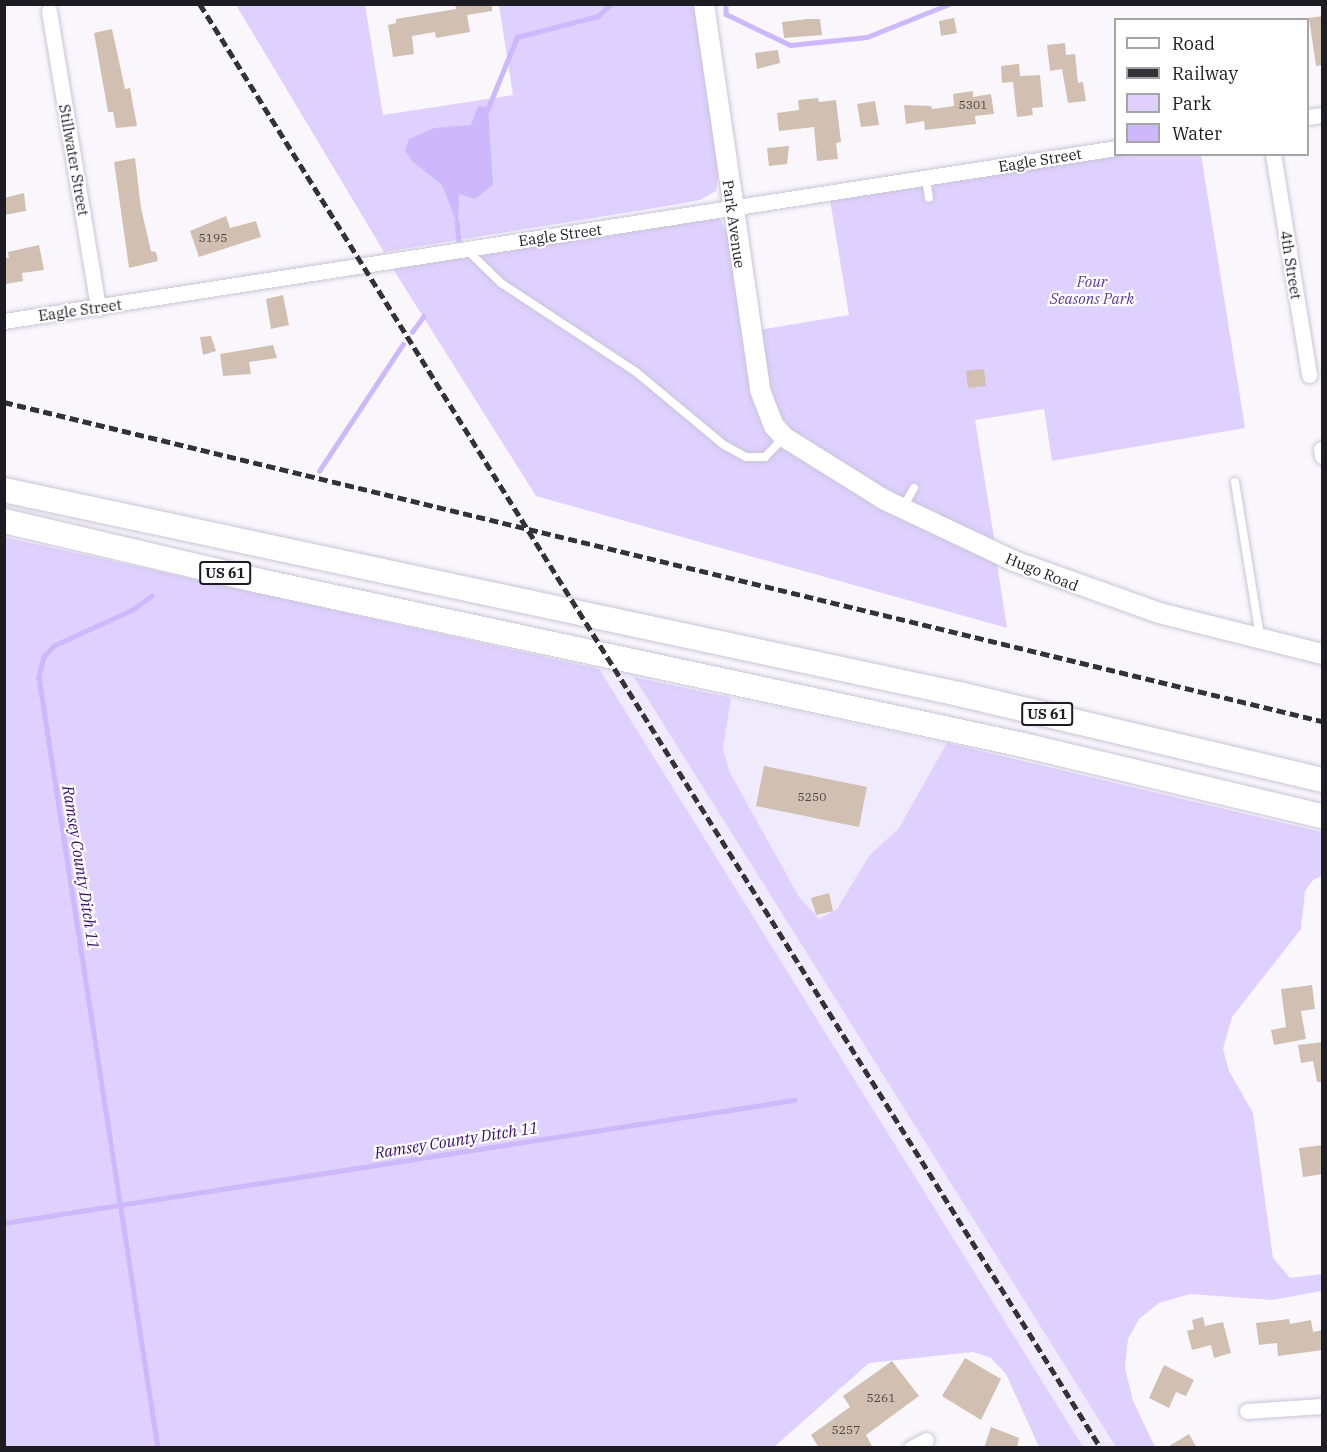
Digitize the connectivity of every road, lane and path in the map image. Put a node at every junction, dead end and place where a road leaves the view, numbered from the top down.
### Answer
1 (704, 4) edge
2 (49, 11) dead end
3 (1114, 148) edge
4 (1273, 156) edge
5 (926, 179) junction
6 (929, 198) dead end
7 (731, 210) junction
8 (465, 248) junction
9 (98, 309) junction
10 (4, 321) edge
11 (1309, 375) dead end
12 (784, 437) junction
13 (1235, 482) dead end
14 (914, 489) dead end
15 (4, 490) edge
16 (902, 509) junction
17 (4, 521) edge
18 (1261, 639) junction
19 (1323, 654) edge
20 (1323, 780) edge
21 (1323, 816) edge
22 (1323, 1406) edge
23 (1247, 1411) dead end
24 (926, 1440) dead end
25 (911, 1448) edge

1 - 7 street, Park Avenue
2 - 9 street, Stillwater Street
3 - 5 street, Eagle Street
4 - 11 street, 4th Street
5 - 6 lane
5 - 7 street, Eagle Street
7 - 8 street, Eagle Street
7 - 12 street, Park Avenue
8 - 9 street, Eagle Street
8 - 12 lane
9 - 10 street, Eagle Street
12 - 16 street, Hugo Road
13 - 18 lane
14 - 16 lane
15 - 20 main road, US 61
16 - 18 street, Hugo Road
17 - 21 main road, US 61
18 - 19 street, Hugo Road
22 - 23 street
24 - 25 street

